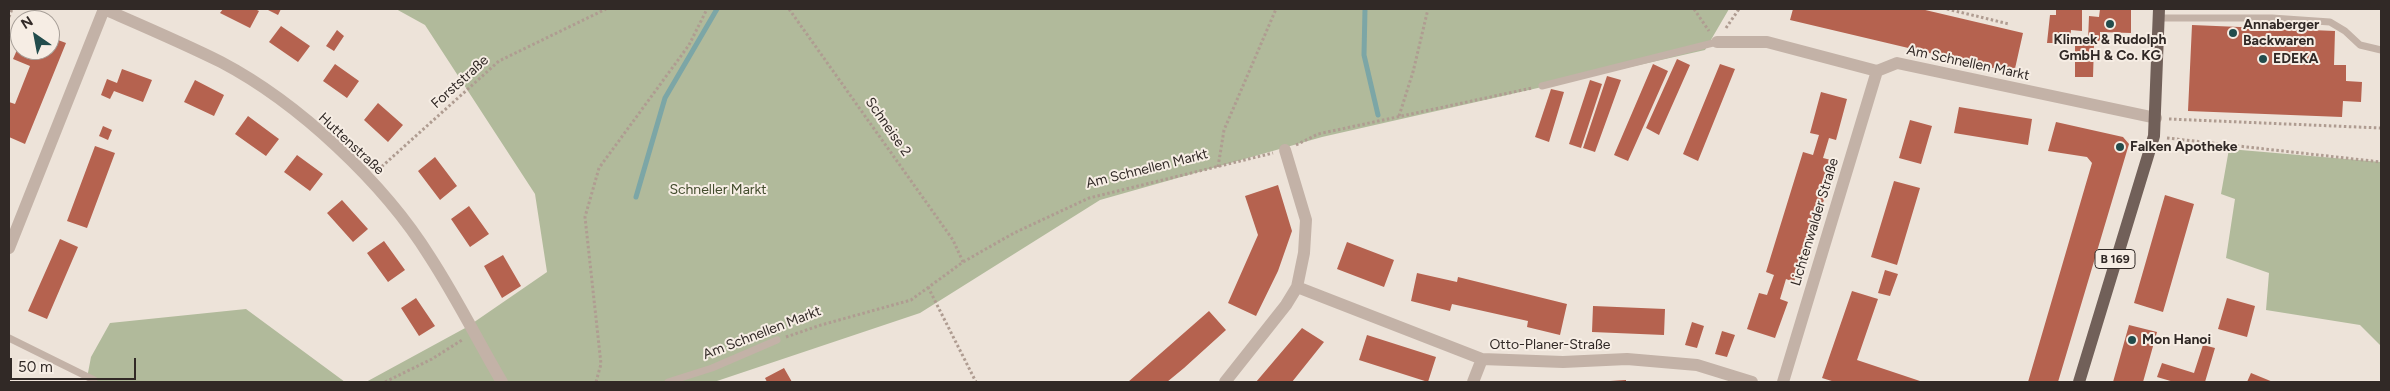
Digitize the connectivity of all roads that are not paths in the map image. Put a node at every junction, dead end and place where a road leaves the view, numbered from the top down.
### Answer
1 (104, 9) edge
2 (2159, 14) edge
3 (1717, 42) joint
4 (2381, 50) edge
5 (1877, 70) junction
6 (1542, 86) road end
7 (2156, 118) junction
8 (1285, 150) road end
9 (9, 248) edge
10 (1297, 288) junction
11 (9, 338) edge
12 (777, 340) road end
13 (1482, 359) junction
14 (94, 380) dead end
15 (502, 382) edge
16 (668, 382) edge
17 (1225, 382) edge
18 (1473, 382) edge
19 (1752, 382) edge
20 (1783, 382) edge
21 (2078, 382) edge

1 - 9 street
1 - 15 street, Huttenstraße
2 - 4 lane
2 - 7 main road
3 - 5 street, Am Schnellen Markt
3 - 6 lane
5 - 7 street, Am Schnellen Markt
5 - 20 street, Lichtenwalder Straße
7 - 21 main road, B 169
8 - 10 street
10 - 13 street, Otto-Planer-Straße
10 - 17 street
11 - 14 lane
12 - 16 lane, Am Schnellen Markt
13 - 18 street
13 - 19 street, Otto-Planer-Straße

